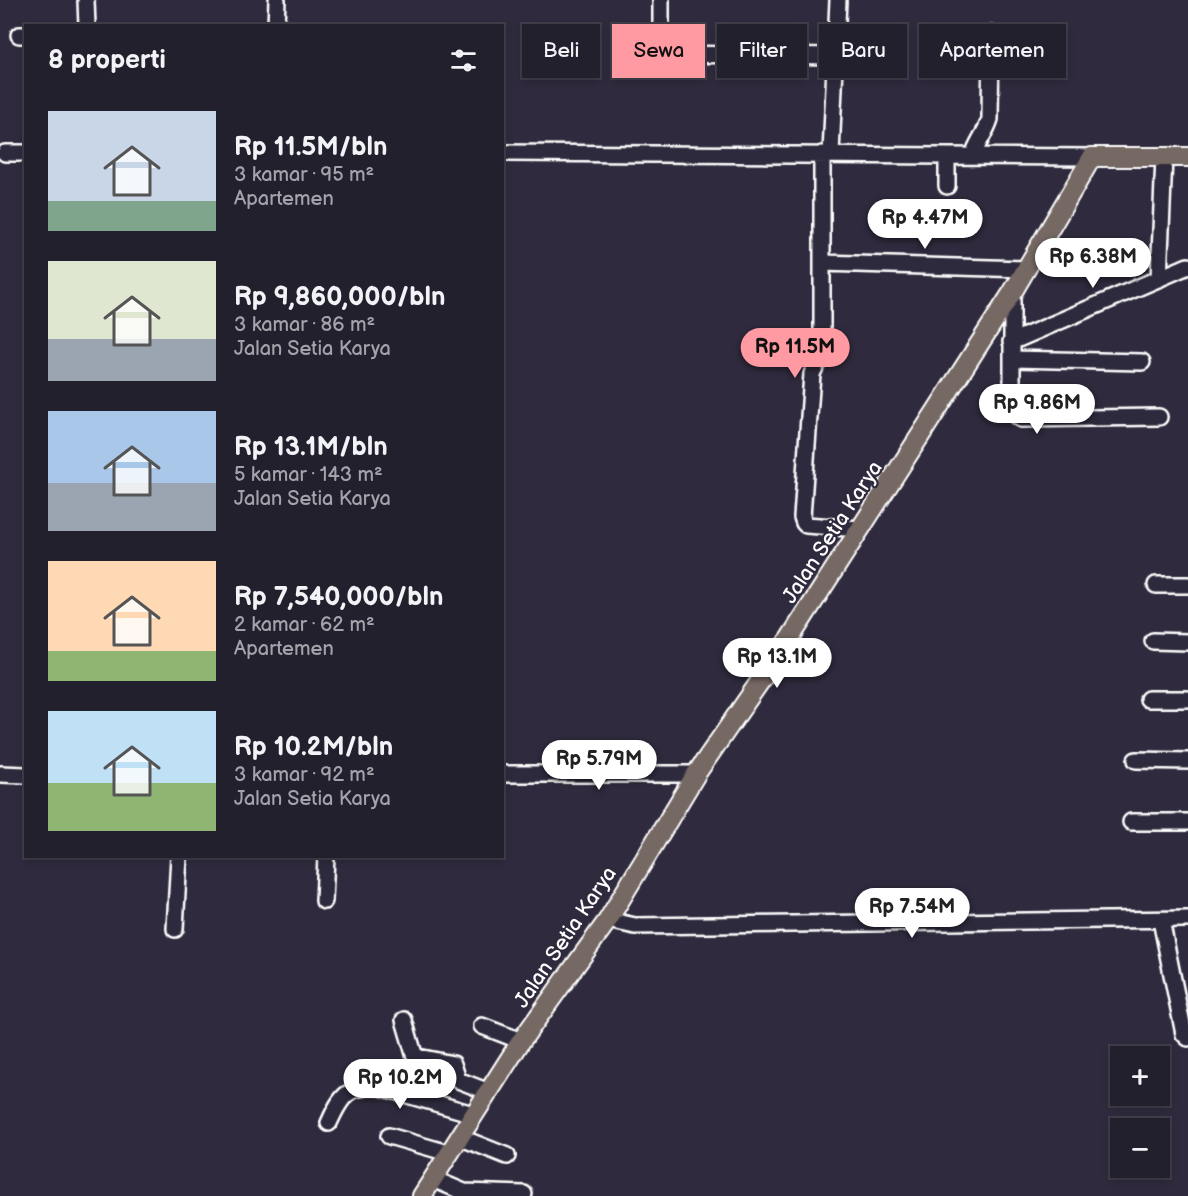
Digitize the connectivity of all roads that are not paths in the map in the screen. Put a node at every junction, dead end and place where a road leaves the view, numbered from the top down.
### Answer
1 (87, 0) edge
2 (277, 0) edge
3 (661, 0) edge
4 (838, 0) edge
5 (87, 24) edge
6 (276, 24) edge
7 (837, 24) edge
8 (819, 56) edge
9 (833, 78) edge
10 (990, 78) edge
11 (5, 153) dead end
12 (24, 153) edge
13 (504, 153) edge
14 (826, 154) junction
15 (947, 156) junction
16 (973, 156) junction
17 (1092, 157) junction
18 (1164, 157) junction
19 (1188, 157) edge
20 (947, 186) dead end
21 (822, 263) junction
22 (1188, 266) edge
23 (1027, 269) junction
24 (1159, 279) junction
25 (1012, 293) junction
26 (1011, 342) junction
27 (1013, 359) junction
28 (1142, 362) dead end
29 (1159, 417) dead end
30 (860, 529) junction
31 (1156, 585) dead end
32 (1188, 585) edge
33 (1153, 641) dead end
34 (1188, 642) edge
35 (1148, 699) dead end
36 (1188, 699) edge
37 (1136, 760) dead end
38 (1188, 761) edge
39 (0, 774) edge
40 (504, 774) edge
41 (696, 774) junction
42 (24, 775) edge
43 (1131, 822) dead end
44 (1188, 822) edge
45 (179, 858) edge
46 (326, 858) edge
47 (324, 901) dead end
48 (1188, 919) edge
49 (1161, 920) junction
50 (622, 924) junction
51 (176, 928) dead end
52 (404, 1020) dead end
53 (482, 1026) dead end
54 (1188, 1038) edge
55 (521, 1041) junction
56 (489, 1092) junction
57 (473, 1114) junction
58 (329, 1123) dead end
59 (389, 1136) dead end
60 (459, 1137) junction
61 (448, 1153) junction
62 (507, 1156) dead end
63 (433, 1179) junction
64 (524, 1194) dead end
65 (422, 1196) edge

1 - 5 street
2 - 6 street
3 - 8 street
4 - 7 street
9 - 14 street
10 - 16 street
11 - 12 street
13 - 14 street
14 - 15 street
14 - 21 street
15 - 16 street
15 - 20 street
16 - 17 street
17 - 18 main road
17 - 23 main road, Jalan Setia Karya
18 - 19 main road
18 - 24 street
21 - 23 street
21 - 30 street
22 - 24 street
23 - 25 main road, Jalan Setia Karya
24 - 26 street
25 - 26 street
25 - 30 main road, Jalan Setia Karya
26 - 27 street
27 - 28 street
27 - 29 street
30 - 41 main road, Jalan Setia Karya
31 - 32 street
33 - 34 street
35 - 36 street
37 - 38 street
39 - 42 street
40 - 41 street
41 - 50 main road, Jalan Setia Karya
43 - 44 street
45 - 51 street
46 - 47 street
48 - 49 street
49 - 50 street
49 - 54 street
50 - 55 main road, Jalan Setia Karya
52 - 56 street
53 - 55 street
55 - 56 main road, Jalan Setia Karya
56 - 57 main road, Jalan Setia Karya
57 - 58 street
57 - 60 main road, Jalan Setia Karya
59 - 61 street
60 - 61 main road, Jalan Setia Karya
60 - 62 street
61 - 63 main road, Jalan Setia Karya
63 - 64 street
63 - 65 main road, Jalan Setia Karya

